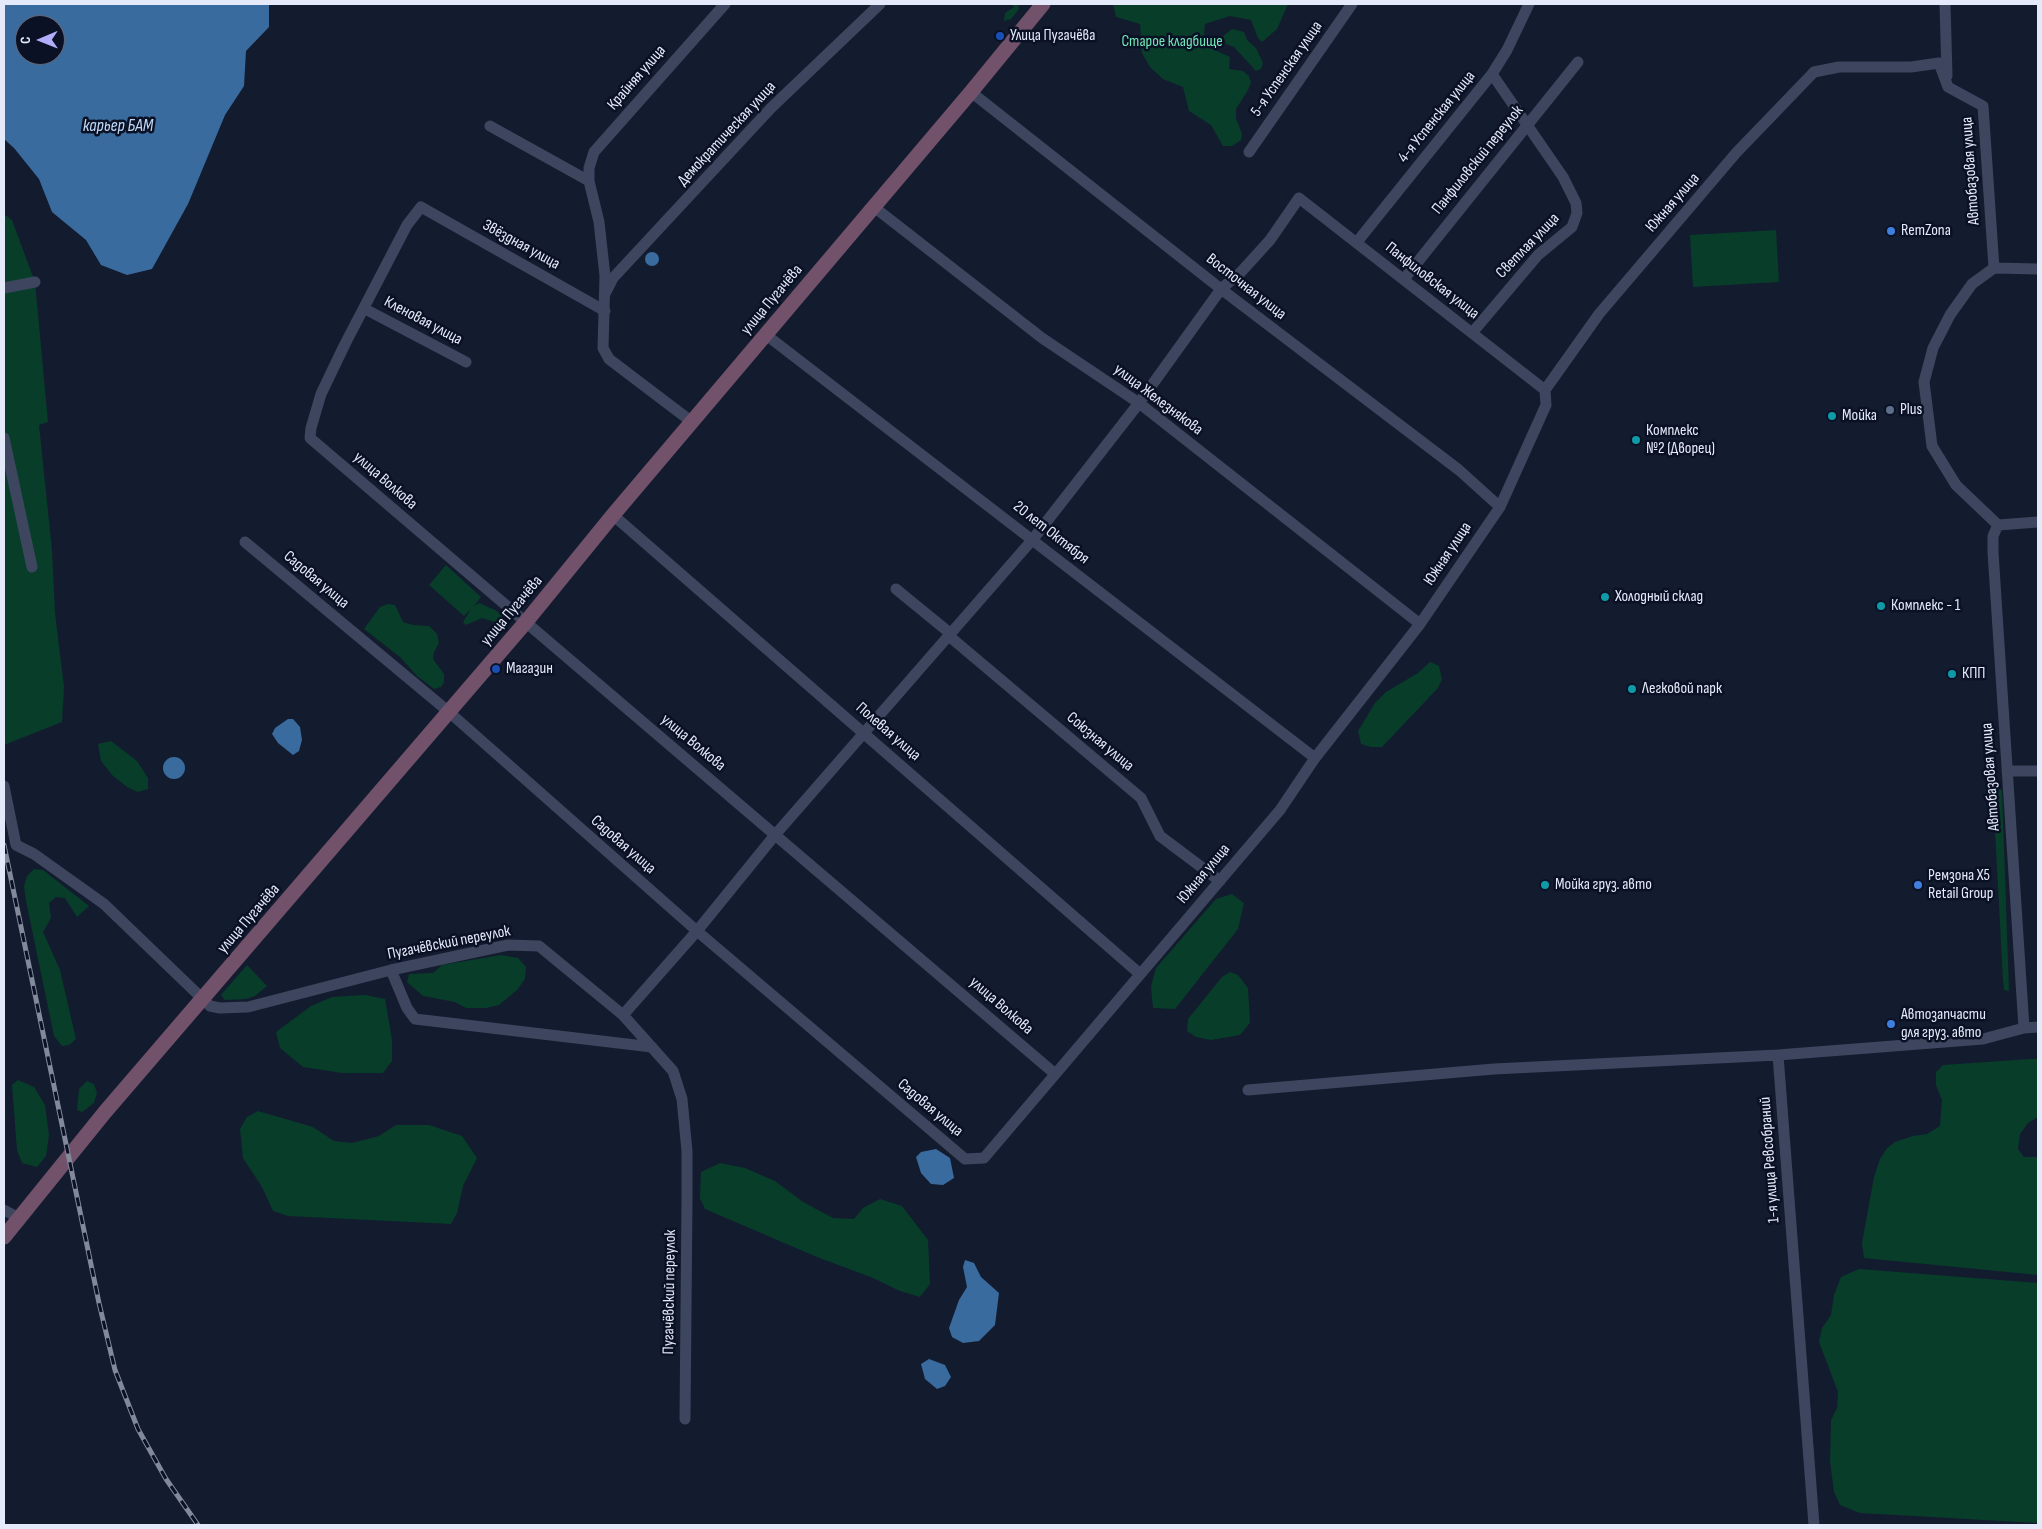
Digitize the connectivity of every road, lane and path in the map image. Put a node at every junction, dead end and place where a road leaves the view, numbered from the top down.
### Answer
1 (725, 4) edge
2 (880, 4) edge
3 (1352, 4) edge
4 (1529, 4) edge
5 (1944, 4) edge
6 (1037, 6) edge
7 (1578, 62) dead end
8 (1492, 74) junction
9 (1948, 88) junction
10 (972, 92) junction
11 (1527, 124) junction
12 (490, 126) dead end
13 (1249, 152) dead end
14 (589, 181) junction
15 (874, 207) junction
16 (1358, 242) junction
17 (1994, 268) junction
18 (2038, 269) edge
19 (1404, 279) junction
20 (35, 282) dead end
21 (4, 288) edge
22 (1221, 288) junction
23 (605, 293) junction
24 (365, 309) junction
25 (605, 311) junction
26 (1472, 333) junction
27 (765, 334) junction
28 (466, 362) dead end
29 (1546, 390) junction
30 (1139, 403) junction
31 (692, 422) junction
32 (4, 438) edge
33 (1500, 507) junction
34 (613, 515) junction
35 (2038, 522) edge
36 (1998, 525) junction
37 (1033, 539) junction
38 (245, 542) dead end
39 (32, 567) dead end
40 (896, 588) dead end
41 (526, 623) junction
42 (1420, 624) junction
43 (950, 635) junction
44 (449, 712) junction
45 (864, 733) junction
46 (1315, 758) junction
47 (2007, 771) junction
48 (2038, 771) edge
49 (4, 786) edge
50 (776, 835) junction
51 (1220, 881) junction
52 (697, 931) junction
53 (391, 970) junction
54 (1140, 974) junction
55 (204, 1000) junction
56 (623, 1015) junction
57 (2038, 1027) edge
58 (2024, 1028) junction
59 (652, 1047) junction
60 (1778, 1055) junction
61 (1054, 1074) junction
62 (1248, 1090) dead end
63 (984, 1158) joint
64 (4, 1210) edge
65 (19, 1218) junction
66 (4, 1237) edge
67 (685, 1419) dead end
68 (1814, 1525) edge

1 - 14 street, Крайняя улица
2 - 23 street, Демократическая улица
3 - 13 street, 5-я Успенская улица
4 - 8 street, 4-я Успенская улица
5 - 9 street
6 - 10 street, улица Пугачёва
7 - 11 street, Панфиловский переулок
8 - 11 street, Светлая улица
8 - 16 street, 4-я Успенская улица
9 - 17 street, Автобазовая улица
9 - 29 street, Южная улица
10 - 15 street, улица Пугачёва
10 - 22 street, Восточная улица
11 - 19 street, Панфиловский переулок
11 - 26 street, Светлая улица
12 - 14 street
14 - 23 street
15 - 27 street, улица Пугачёва
15 - 30 street, улица Железнякова
16 - 19 street, Панфиловская улица
16 - 22 street, Панфиловская улица
17 - 18 street
17 - 36 street
19 - 26 street, Панфиловская улица
20 - 21 street
22 - 30 street
22 - 33 street, Восточная улица
23 - 25 street
24 - 25 street, Звёздная улица
24 - 28 street, Кленовая улица
24 - 41 street, улица Волкова
25 - 31 street
26 - 29 street, Панфиловская улица
27 - 31 street, улица Пугачёва
27 - 37 street, 20 лет Октября
29 - 33 street, Южная улица
30 - 37 street
30 - 42 street, улица Железнякова
31 - 34 street, улица Пугачёва
32 - 39 street
33 - 42 street, Южная улица
34 - 41 street, улица Пугачёва
34 - 45 street, Полевая улица
35 - 36 street
36 - 47 street, Автобазовая улица
37 - 43 street
37 - 46 street, 20 лет Октября
38 - 44 street, Садовая улица
40 - 43 street, Союзная улица
41 - 44 street, улица Пугачёва
41 - 50 street, улица Волкова
42 - 46 street, Южная улица
43 - 45 street
43 - 51 street, Союзная улица
44 - 52 street, Садовая улица
44 - 55 street, улица Пугачёва
45 - 50 street
45 - 54 street, Полевая улица
46 - 51 street, Южная улица
47 - 48 street
47 - 58 street, Автобазовая улица
49 - 55 street, Пугачёвский переулок
50 - 52 street
50 - 61 street, улица Волкова
51 - 54 street, Южная улица
52 - 56 street
52 - 63 street, Садовая улица
53 - 55 street, Пугачёвский переулок
53 - 56 street, Пугачёвский переулок
53 - 59 street
54 - 61 street, Южная улица
55 - 65 street, улица Пугачёва
56 - 59 street, Пугачёвский переулок
57 - 58 street
58 - 60 street
59 - 67 street, Пугачёвский переулок
60 - 62 street
60 - 68 street, 1-я улица Ревсобраний
61 - 63 street, Южная улица
64 - 65 street
65 - 66 street, улица Пугачёва

